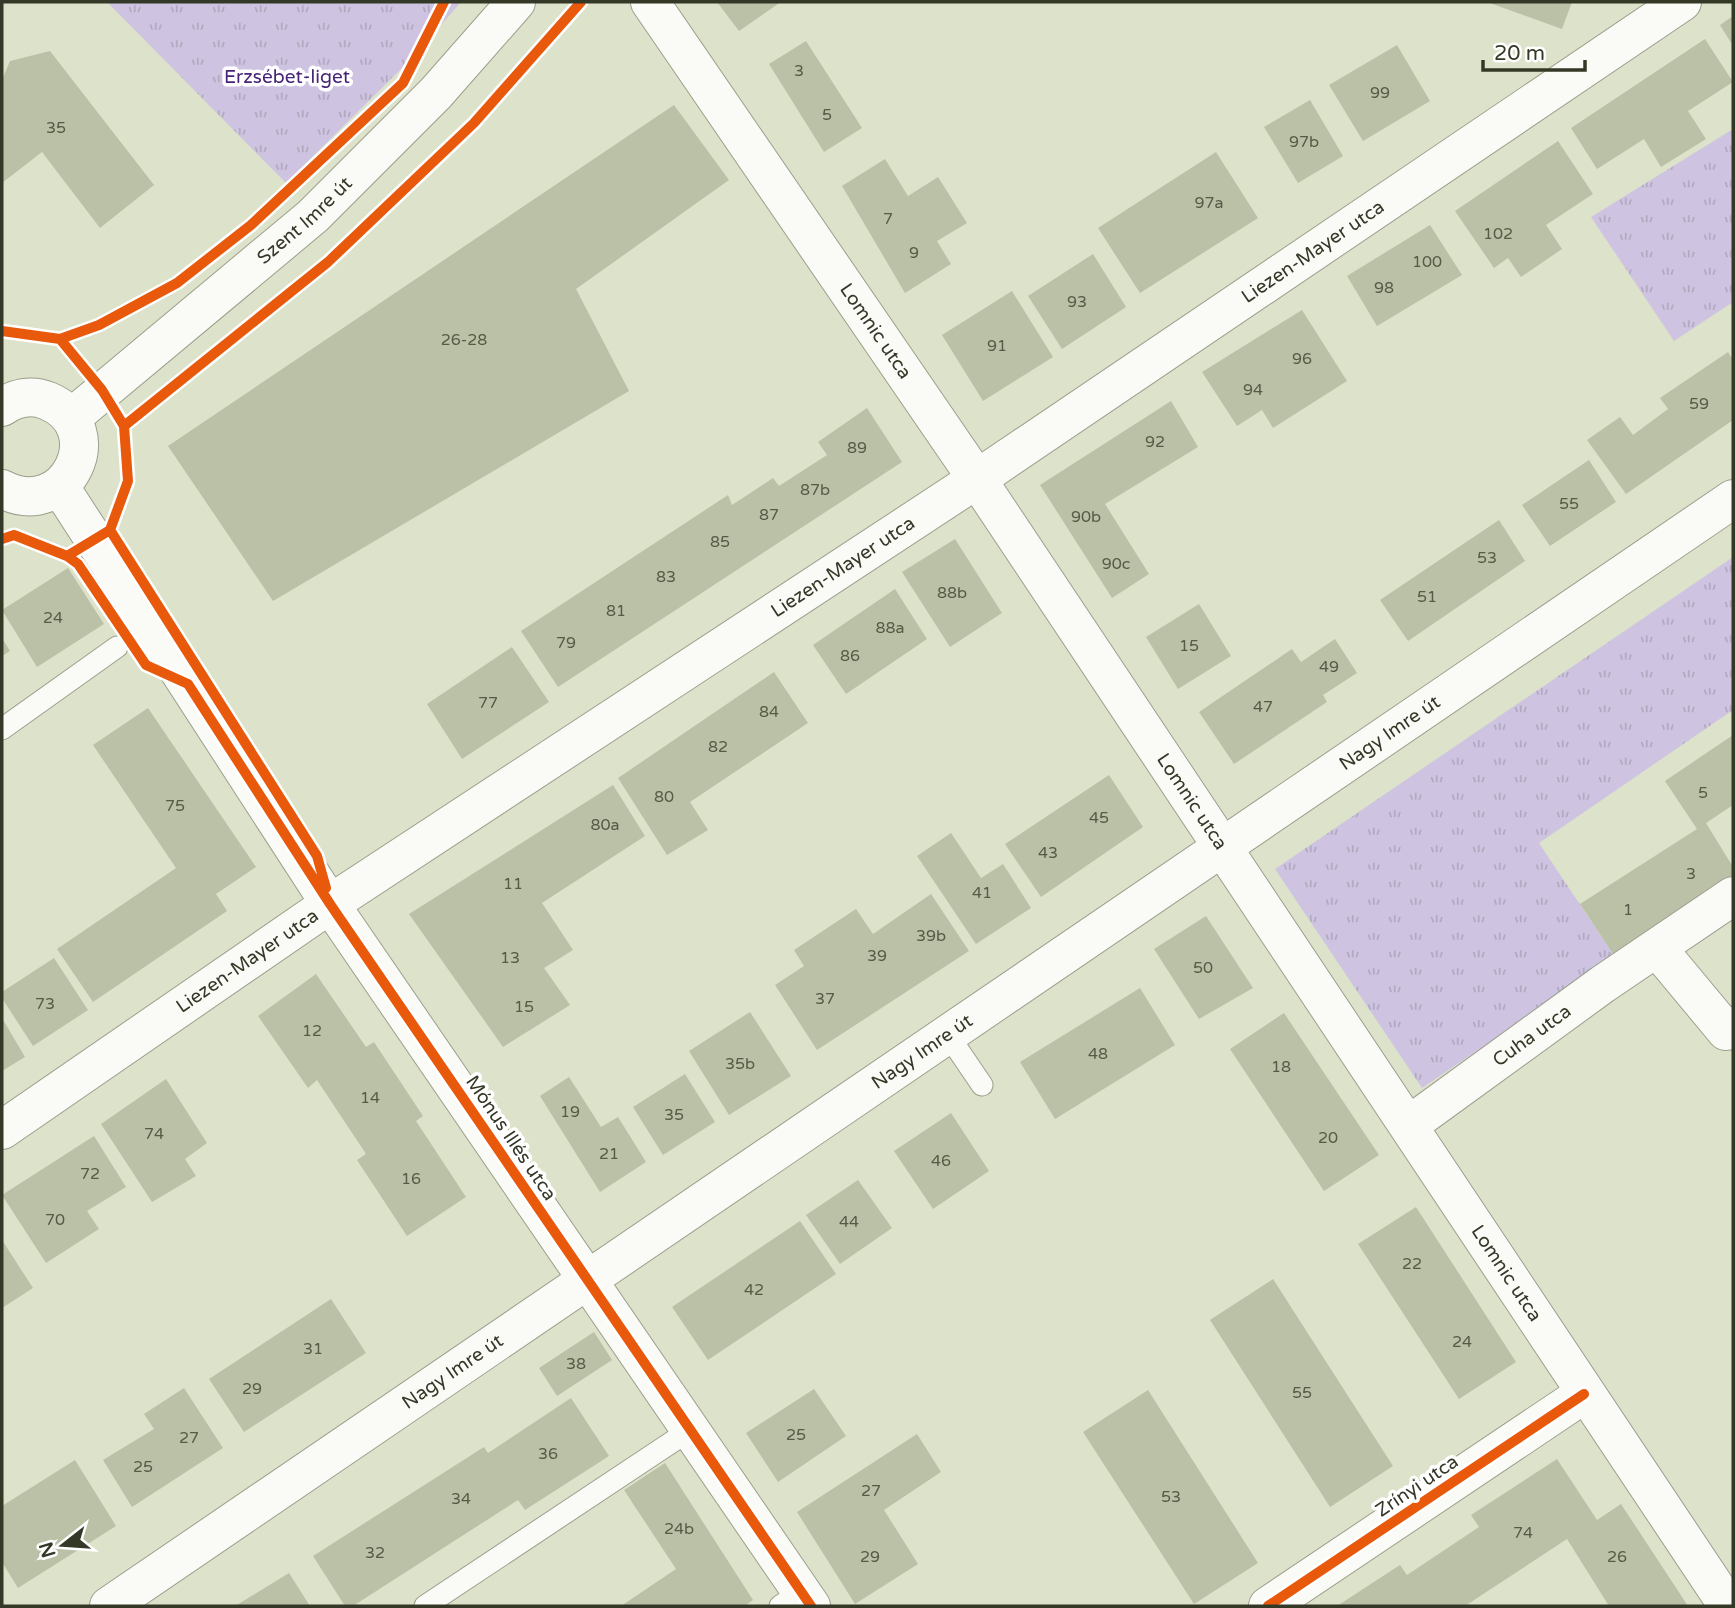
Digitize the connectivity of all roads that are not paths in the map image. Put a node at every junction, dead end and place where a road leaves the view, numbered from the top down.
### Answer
1 (516, 2) edge
2 (650, 2) edge
3 (1682, 2) edge
4 (2, 407) edge
5 (71, 418) junction
6 (977, 479) junction
7 (60, 487) junction
8 (2, 489) edge
9 (1733, 499) edge
10 (117, 647) dead end
11 (2, 729) edge
12 (1224, 847) junction
13 (1733, 896) edge
14 (330, 904) junction
15 (1657, 948) junction
16 (1733, 1026) edge
17 (948, 1035) junction
18 (982, 1085) dead end
19 (1409, 1125) junction
20 (2, 1130) edge
21 (587, 1282) junction
22 (1584, 1394) junction
23 (690, 1430) junction
24 (798, 1602) edge
25 (110, 1606) edge
26 (425, 1606) edge
27 (1268, 1606) edge
28 (1728, 1606) edge

1 - 5 street, Szent Imre út
2 - 6 street, Lomnic utca
3 - 6 street, Liezen-Mayer utca
4 - 5 street
5 - 7 street
6 - 12 street, Lomnic utca
6 - 14 street, Liezen-Mayer utca
7 - 8 street
7 - 14 street, Mónus Illés utca
9 - 12 street, Nagy Imre út
10 - 11 lane
12 - 17 street, Nagy Imre út
12 - 19 street, Lomnic utca
13 - 15 street, Cuha utca
14 - 20 street, Liezen-Mayer utca
14 - 21 street, Mónus Illés utca
15 - 16 street
15 - 19 street, Cuha utca
17 - 18 lane
17 - 21 street, Nagy Imre út
19 - 22 street, Lomnic utca
21 - 23 street, Mónus Illés utca
21 - 25 street, Nagy Imre út
22 - 27 street, Zrínyi utca
22 - 28 street, Lomnic utca
23 - 24 street, Mónus Illés utca
23 - 26 lane

